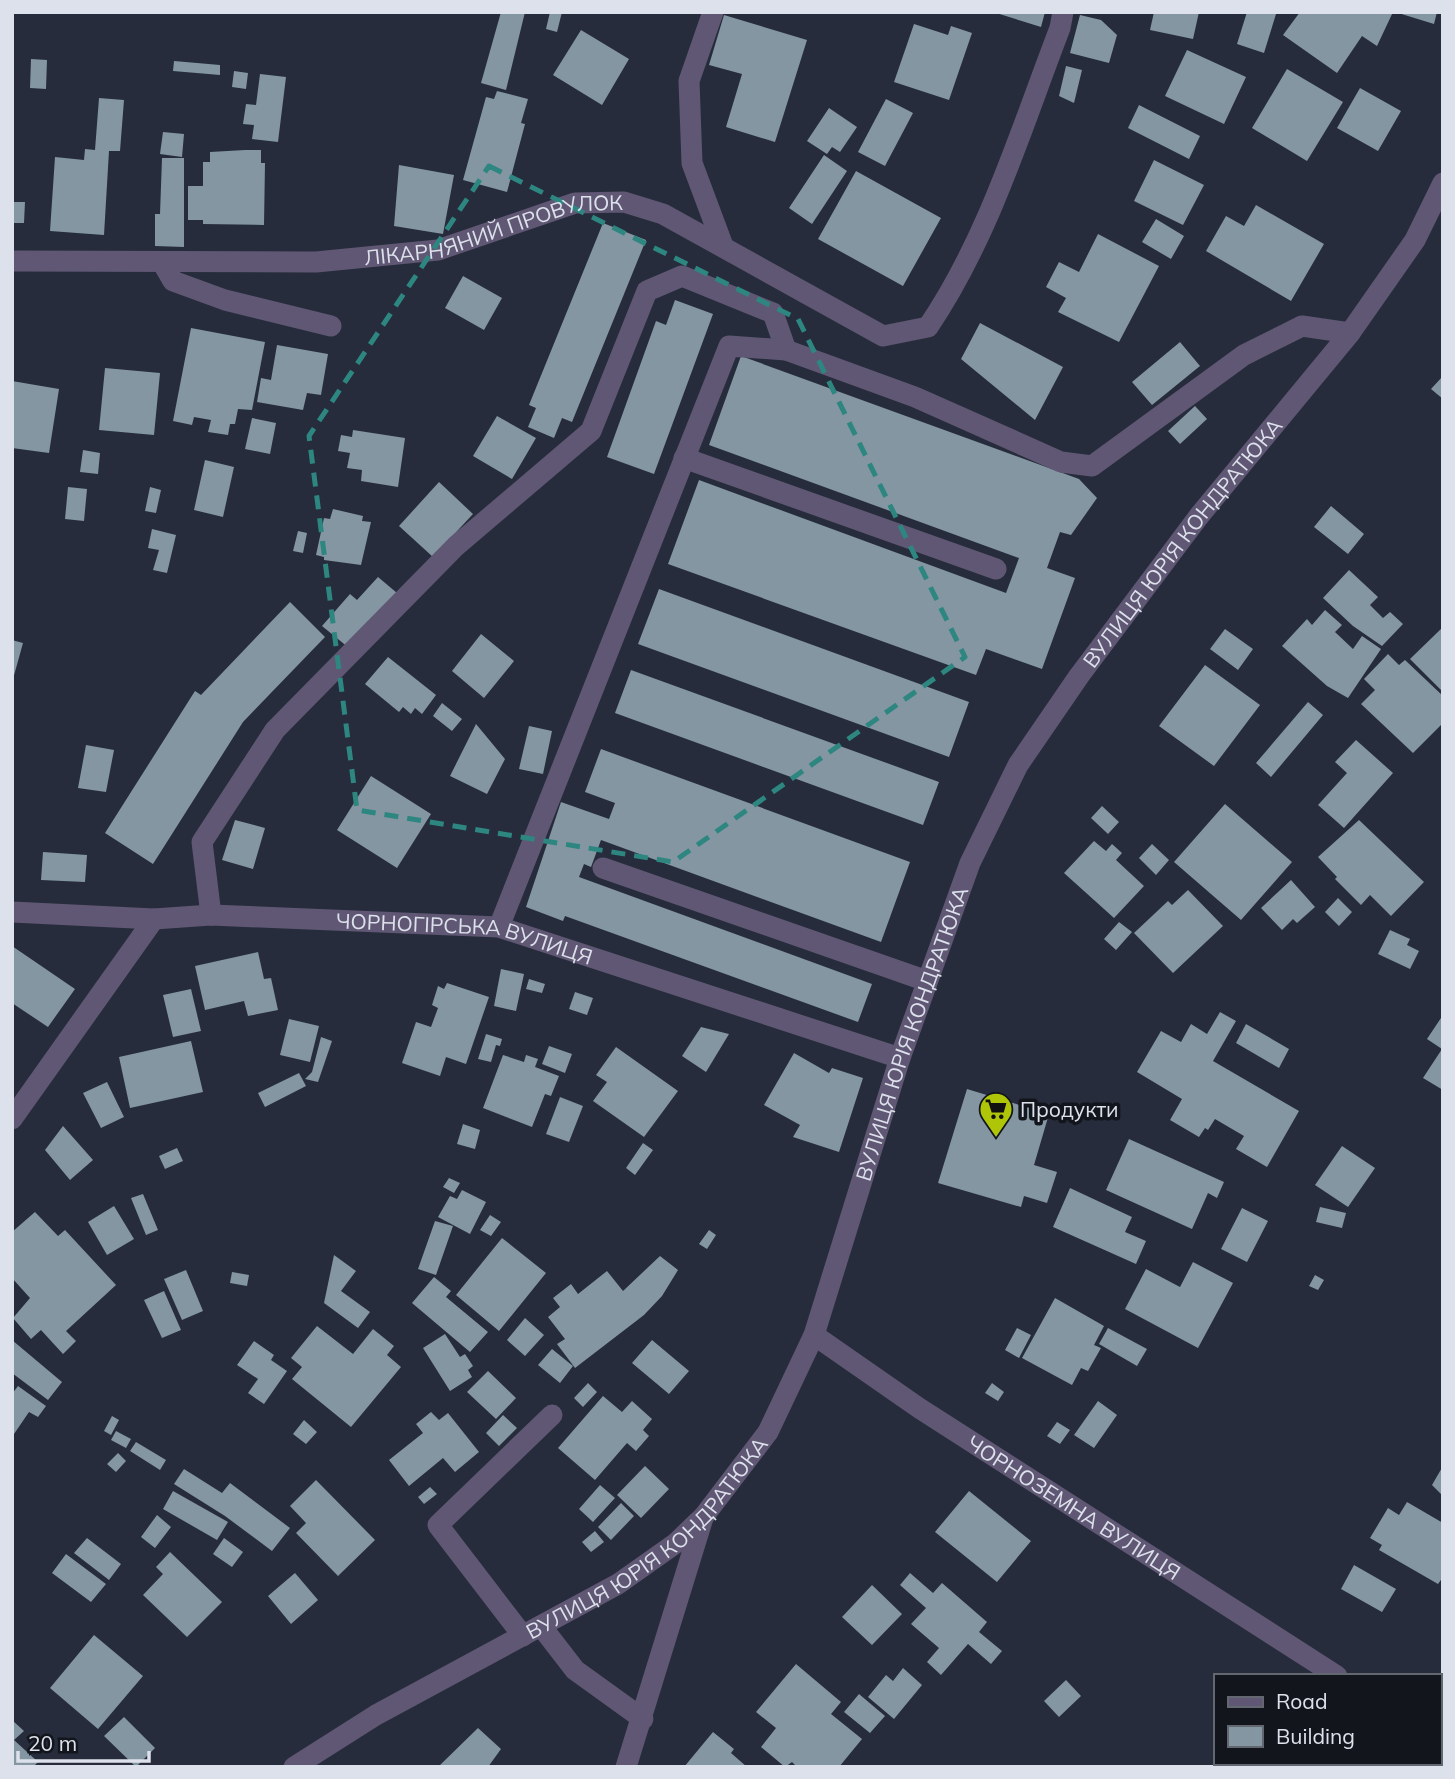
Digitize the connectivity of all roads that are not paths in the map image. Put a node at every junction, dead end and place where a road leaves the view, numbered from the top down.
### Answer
1 (713, 12) edge
2 (1063, 12) edge
3 (1443, 183) edge
4 (723, 246) junction
5 (12, 261) edge
6 (162, 262) junction
7 (331, 326) dead end
8 (1350, 333) junction
9 (786, 350) junction
10 (684, 458) junction
11 (996, 569) dead end
12 (603, 868) dead end
13 (12, 912) edge
14 (211, 915) junction
15 (153, 919) junction
16 (499, 927) junction
17 (927, 981) junction
18 (900, 1058) junction
19 (12, 1119) edge
20 (814, 1335) junction
21 (552, 1415) dead end
22 (704, 1516) junction
23 (532, 1631) junction
24 (1334, 1674) edge
25 (643, 1719) junction
26 (294, 1767) edge
27 (626, 1767) edge

1 - 4 street
2 - 4 street
3 - 8 street, ВУЛИЦЯ ЮРІЯ КОНДРАТЮКА
4 - 6 street, ЛІКАРНЯНИЙ ПРОВУЛОК
5 - 6 street, ЛІКАРНЯНИЙ ПРОВУЛОК
6 - 7 street
8 - 9 street
8 - 17 street, ВУЛИЦЯ ЮРІЯ КОНДРАТЮКА
9 - 10 street
9 - 14 street
10 - 11 street
10 - 16 street
12 - 17 street
13 - 15 street, ЧОРНОГІРСЬКА ВУЛИЦЯ
14 - 15 street, ЧОРНОГІРСЬКА ВУЛИЦЯ
14 - 16 street, ЧОРНОГІРСЬКА ВУЛИЦЯ
15 - 19 street
16 - 18 street, ЧОРНОГІРСЬКА ВУЛИЦЯ
17 - 18 street, ВУЛИЦЯ ЮРІЯ КОНДРАТЮКА
18 - 20 street, ВУЛИЦЯ ЮРІЯ КОНДРАТЮКА
20 - 22 street, ВУЛИЦЯ ЮРІЯ КОНДРАТЮКА
20 - 24 street, ЧОРНОЗЕМНА ВУЛИЦЯ
21 - 23 street
22 - 23 street, ВУЛИЦЯ ЮРІЯ КОНДРАТЮКА
22 - 25 street
23 - 25 street
23 - 26 street, ВУЛИЦЯ ЮРІЯ КОНДРАТЮКА
25 - 27 street

